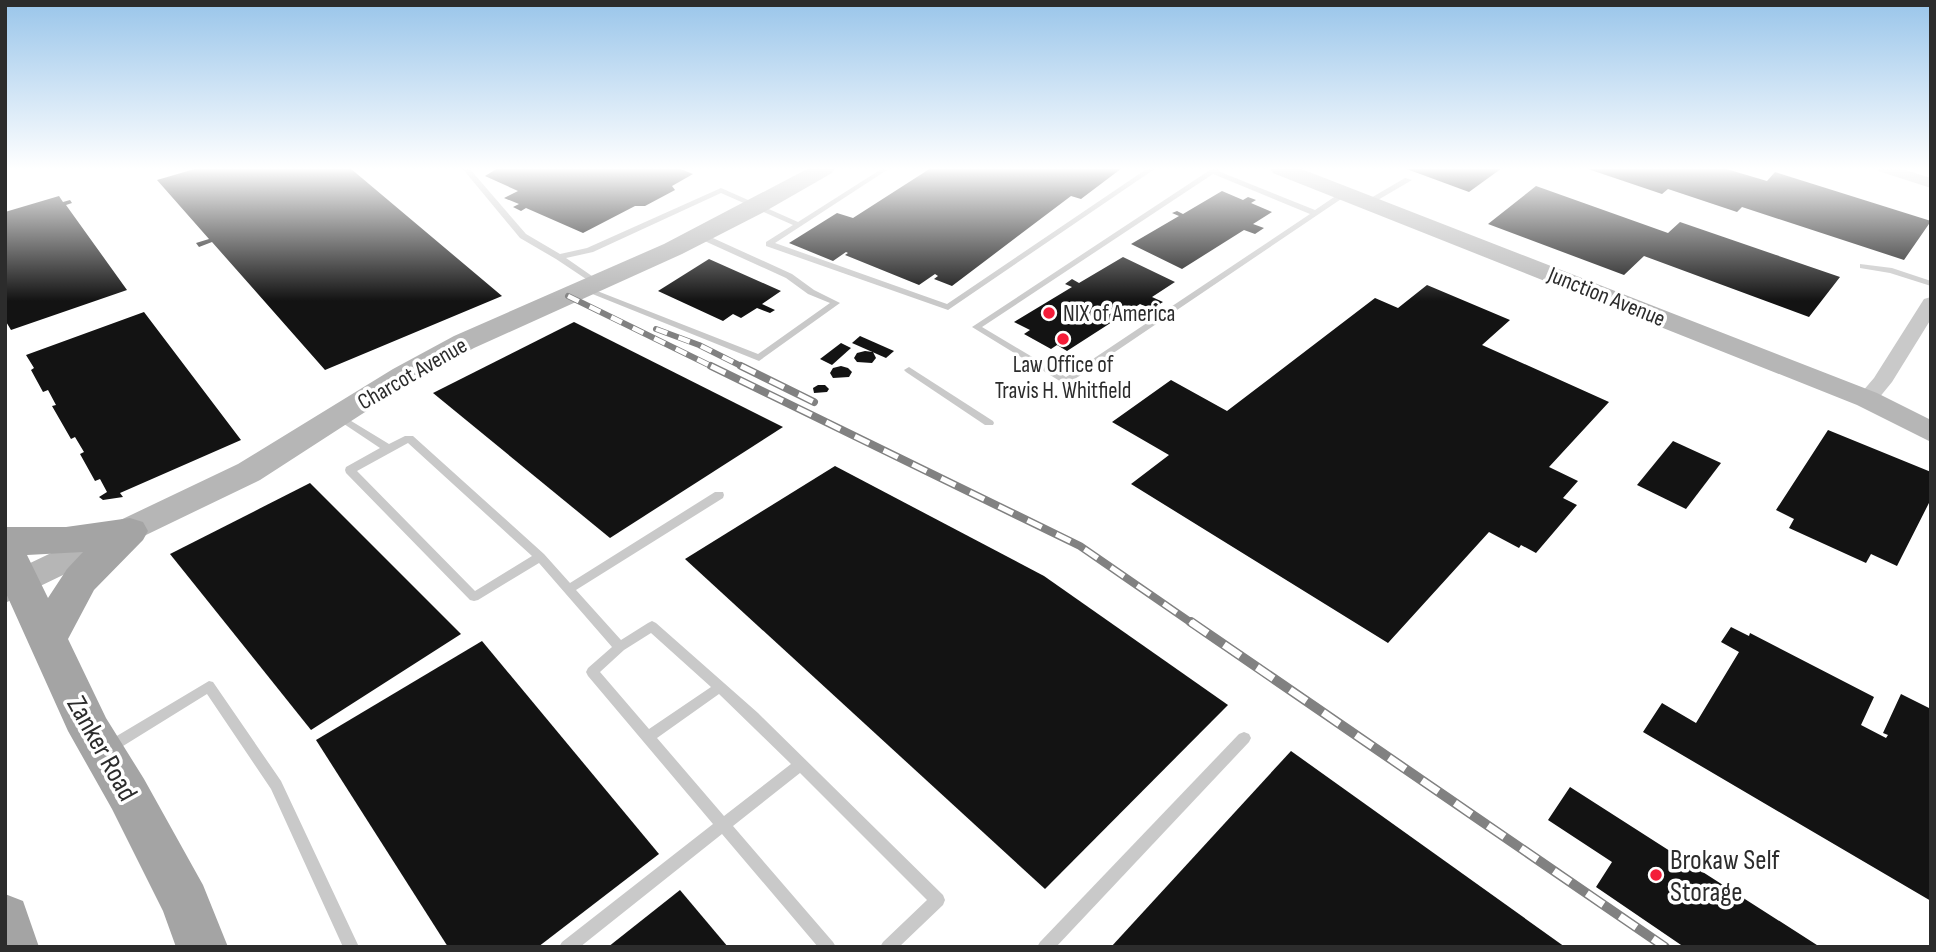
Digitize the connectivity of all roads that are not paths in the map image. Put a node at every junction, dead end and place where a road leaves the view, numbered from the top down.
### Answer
1 (504, 212) edge
2 (672, 212) edge
3 (746, 212) edge
4 (769, 212) edge
5 (815, 212) edge
6 (1086, 212) edge
7 (1149, 212) edge
8 (1394, 212) edge
9 (1315, 213) edge
10 (797, 224) junction
11 (701, 236) junction
12 (559, 257) junction
13 (1863, 266) dead end
14 (1931, 284) edge
15 (591, 286) junction
16 (1931, 303) edge
17 (909, 370) dead end
18 (1867, 399) junction
19 (338, 416) junction
20 (989, 423) dead end
21 (1931, 432) edge
22 (388, 448) junction
23 (719, 495) dead end
24 (131, 531) junction
25 (5, 541) edge
26 (540, 557) junction
27 (10, 574) edge
28 (569, 589) junction
29 (47, 640) junction
30 (620, 647) junction
31 (720, 687) junction
32 (647, 738) junction
33 (1244, 738) dead end
34 (103, 751) junction
35 (801, 764) junction
36 (721, 826) junction
37 (5, 919) edge
38 (13, 947) edge
39 (201, 947) edge
40 (351, 947) edge
41 (567, 947) edge
42 (828, 947) edge
43 (887, 947) edge
44 (1045, 947) edge

1 - 12 lane
2 - 12 lane
3 - 11 main road, Charcot Avenue
4 - 10 lane
5 - 10 lane
6 - 10 lane
7 - 9 lane
8 - 18 main road, Junction Avenue
11 - 15 main road, Charcot Avenue
11 - 15 lane
12 - 15 lane
13 - 14 lane
15 - 19 main road, Charcot Avenue
16 - 18 street
17 - 20 lane
18 - 21 main road, Junction Avenue
19 - 22 lane
19 - 24 main road, Charcot Avenue
22 - 26 lane
22 - 26 lane
23 - 28 lane
24 - 25 main road
24 - 27 main road, Charcot Avenue
24 - 29 main road
26 - 28 lane
27 - 29 main road, Zanker Road
28 - 30 lane
29 - 34 main road, Zanker Road
30 - 31 lane
30 - 32 lane
31 - 32 lane
31 - 35 lane
32 - 36 lane
33 - 44 lane
34 - 39 main road, Zanker Road
34 - 40 lane
35 - 36 lane
35 - 43 lane
36 - 41 lane
36 - 42 lane
37 - 38 main road

